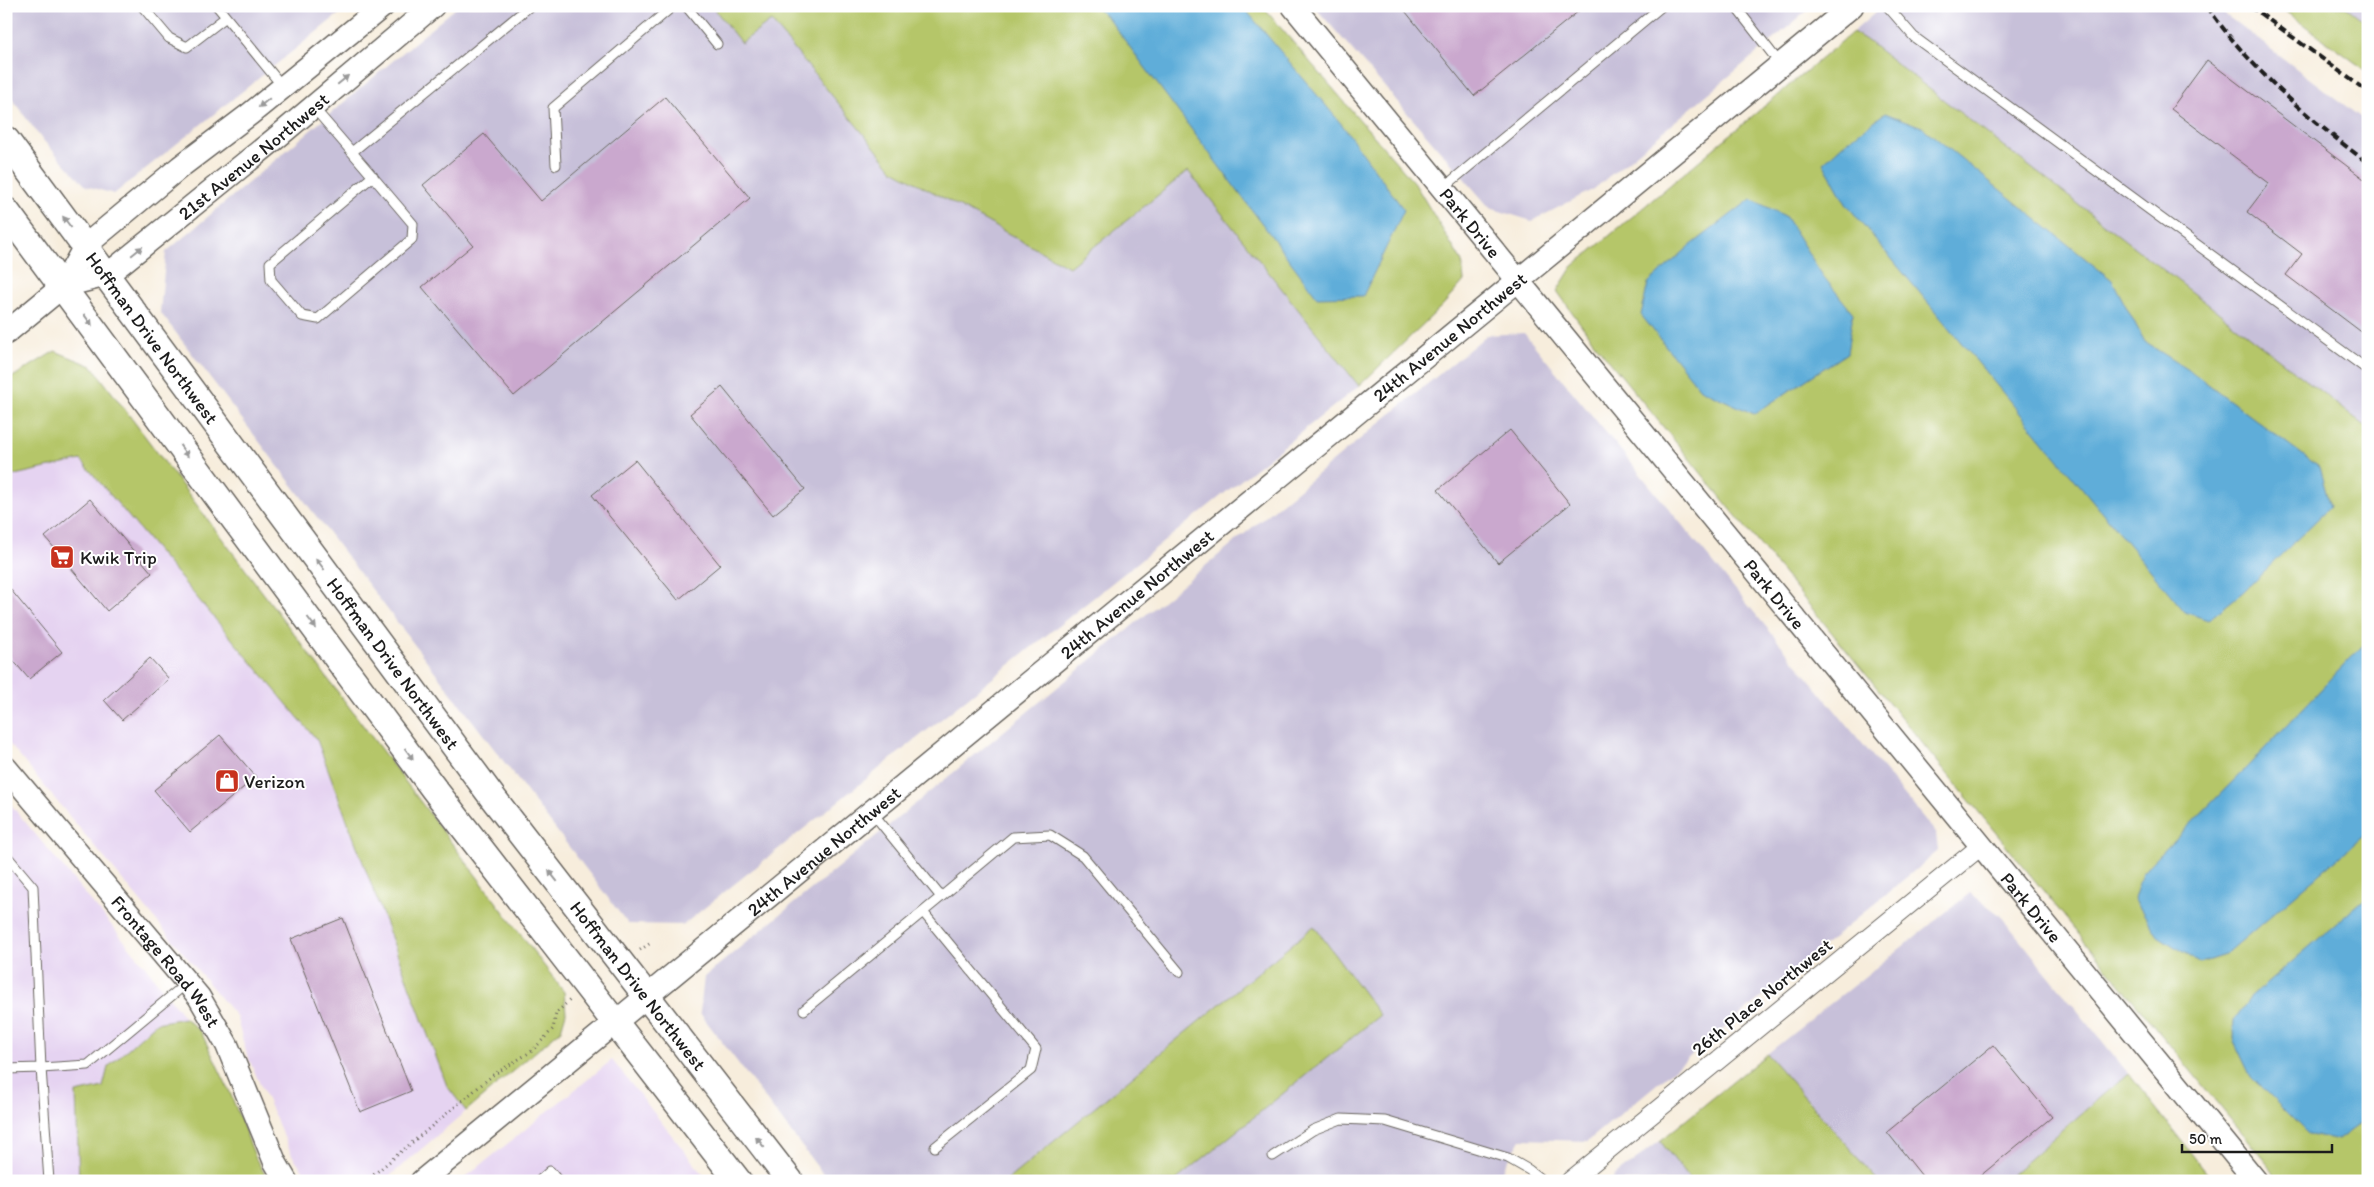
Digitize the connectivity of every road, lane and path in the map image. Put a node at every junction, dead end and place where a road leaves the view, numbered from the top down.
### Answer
1 (142, 6) edge
2 (217, 6) edge
3 (383, 6) edge
4 (432, 6) edge
5 (530, 6) edge
6 (673, 6) edge
7 (686, 6) edge
8 (1293, 6) edge
9 (1662, 6) edge
10 (1735, 6) edge
11 (1852, 6) edge
12 (1887, 6) edge
13 (226, 16) junction
14 (716, 44) dead end
15 (1781, 65) junction
16 (283, 87) junction
17 (313, 106) junction
18 (6, 140) edge
19 (352, 152) junction
20 (556, 165) dead end
21 (373, 176) junction
22 (1443, 188) junction
23 (6, 210) edge
24 (85, 246) junction
25 (107, 275) junction
26 (1518, 280) junction
27 (63, 286) junction
28 (6, 333) edge
29 (2368, 370) edge
30 (6, 768) edge
31 (871, 811) junction
32 (1981, 846) junction
33 (6, 855) edge
34 (941, 896) junction
35 (923, 912) junction
36 (652, 942) dead end
37 (621, 964) junction
38 (1179, 972) dead end
39 (187, 983) junction
40 (588, 989) junction
41 (646, 996) junction
42 (804, 1010) dead end
43 (613, 1022) junction
44 (41, 1068) junction
45 (6, 1069) edge
46 (935, 1147) dead end
47 (1273, 1156) dead end
48 (49, 1181) edge
49 (286, 1181) edge
50 (366, 1181) edge
51 (422, 1181) edge
52 (539, 1181) edge
53 (558, 1181) edge
54 (738, 1181) edge
55 (790, 1181) edge
56 (1543, 1181) edge
57 (1570, 1181) edge
58 (2256, 1181) edge

1 - 13 lane
2 - 13 lane
3 - 16 street, 21st Avenue Northwest
17 -> 4 street, 21st Avenue Northwest
5 - 19 lane
6 - 20 lane
7 - 14 lane
8 - 22 street, Park Drive
9 - 22 lane
10 - 15 lane
11 - 15 street, 24th Avenue Northwest
12 - 29 lane
13 - 16 lane
15 - 26 street, 24th Avenue Northwest
16 -> 24 street, 21st Avenue Northwest
17 - 19 lane
25 -> 17 street, 21st Avenue Northwest
24 -> 18 main road, Hoffman Drive Northwest
19 - 21 lane
21 - 21 lane
22 - 26 street, Park Drive
23 - 27 main road
24 - 25 main road, Hoffman Drive Northwest
24 - 27 street, 21st Avenue Northwest
25 - 27 street, 21st Avenue Northwest
37 -> 25 main road, Hoffman Drive Northwest
26 - 31 street, 24th Avenue Northwest
26 - 32 street, Park Drive
27 - 28 street, 21st Avenue Northwest
27 -> 40 main road
30 - 39 street, Frontage Road West
31 - 34 lane
31 - 41 street, 24th Avenue Northwest
32 - 57 street, 26th Place Northwest
32 - 58 street, Park Drive
33 - 44 lane
34 - 35 lane
34 - 38 lane
35 - 42 lane
35 - 46 lane
36 - 37 path
37 - 41 main road, Hoffman Drive Northwest
39 - 44 lane
39 - 49 street, Frontage Road West
40 - 43 main road
40 - 50 path
41 - 43 street, 24th Avenue Northwest
55 -> 41 main road, Hoffman Drive Northwest
43 - 51 street, 24th Avenue Northwest
43 - 54 main road
44 - 45 lane
44 - 48 lane
47 - 56 lane
52 - 53 lane

